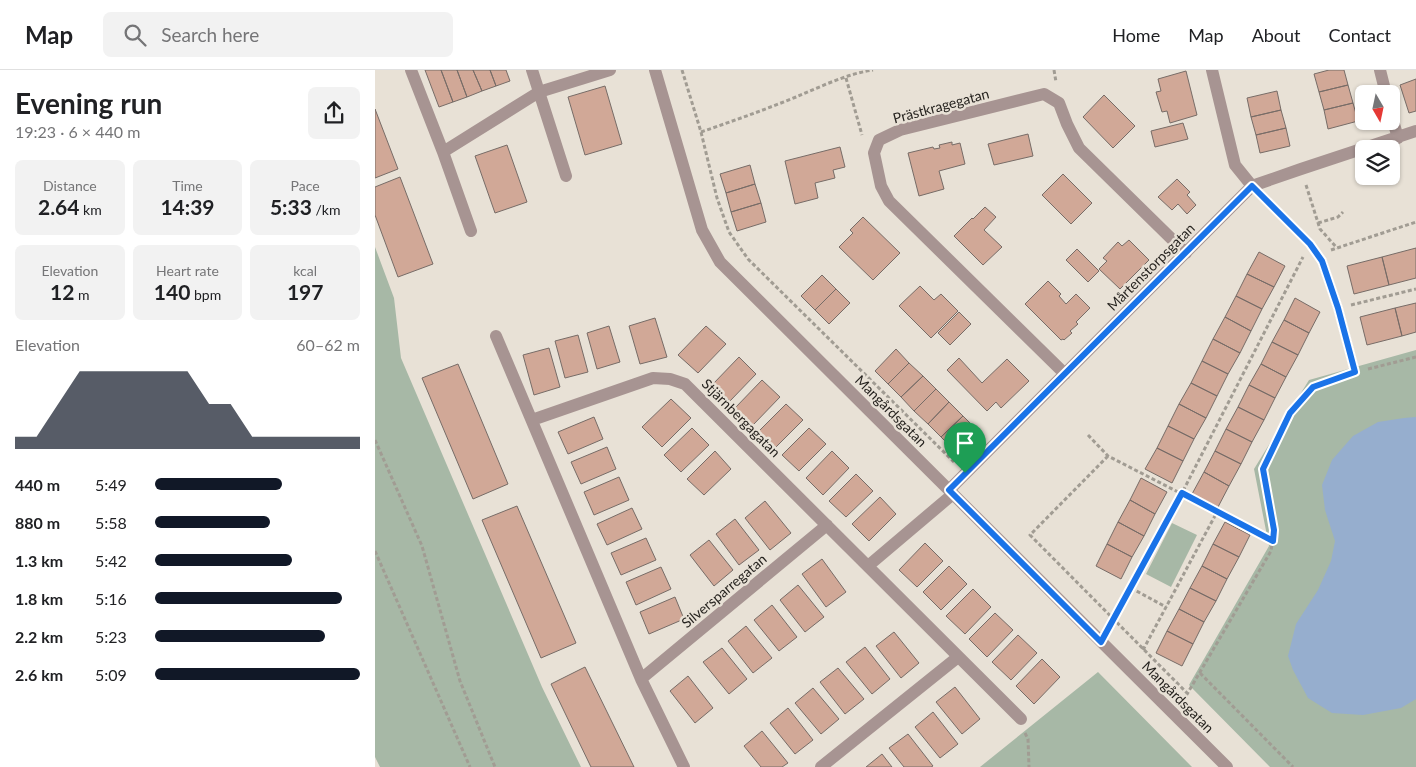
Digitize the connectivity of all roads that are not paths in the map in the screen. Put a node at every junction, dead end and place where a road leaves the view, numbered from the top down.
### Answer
1 (411, 70) edge
2 (532, 70) edge
3 (610, 70) edge
4 (655, 70) edge
5 (1212, 70) edge
6 (1380, 70) edge
7 (1384, 85) edge
8 (539, 92) junction
9 (1395, 130) edge
10 (1416, 132) edge
11 (1397, 138) junction
12 (443, 152) junction
13 (565, 176) dead end
14 (1252, 186) junction
15 (471, 231) dead end
16 (1186, 253) junction
17 (497, 336) dead end
18 (1355, 372) road end
19 (1065, 374) junction
20 (532, 420) junction
21 (951, 492) junction
22 (827, 525) junction
23 (868, 566) junction
24 (958, 657) junction
25 (641, 679) junction
26 (1021, 719) road end
27 (684, 767) edge
28 (821, 767) edge
29 (1227, 767) edge

1 - 12 street
2 - 8 street
3 - 8 street
4 - 21 street, Mangårdsgatan
5 - 14 street
6 - 7 street
8 - 12 street
8 - 13 street
9 - 11 street
10 - 11 street, Mårtenstorpsgatan
11 - 14 street, Mårtenstorpsgatan
12 - 15 street
14 - 16 street, Mårtenstorpsgatan
14 - 18 lane
16 - 19 street, Mårtenstorpsgatan
16 - 19 street, Prästkragegatan
17 - 20 street
19 - 21 street, Mårtenstorpsgatan
20 - 22 street, Stjärnbergagatan
20 - 25 street
21 - 23 street
21 - 29 street, Mangårdsgatan
22 - 23 street, Stjärnbergagatan
22 - 25 street, Silversparregatan
23 - 24 street, Stjärnbergagatan
24 - 26 street, Stjärnbergagatan
24 - 28 street
25 - 27 street

